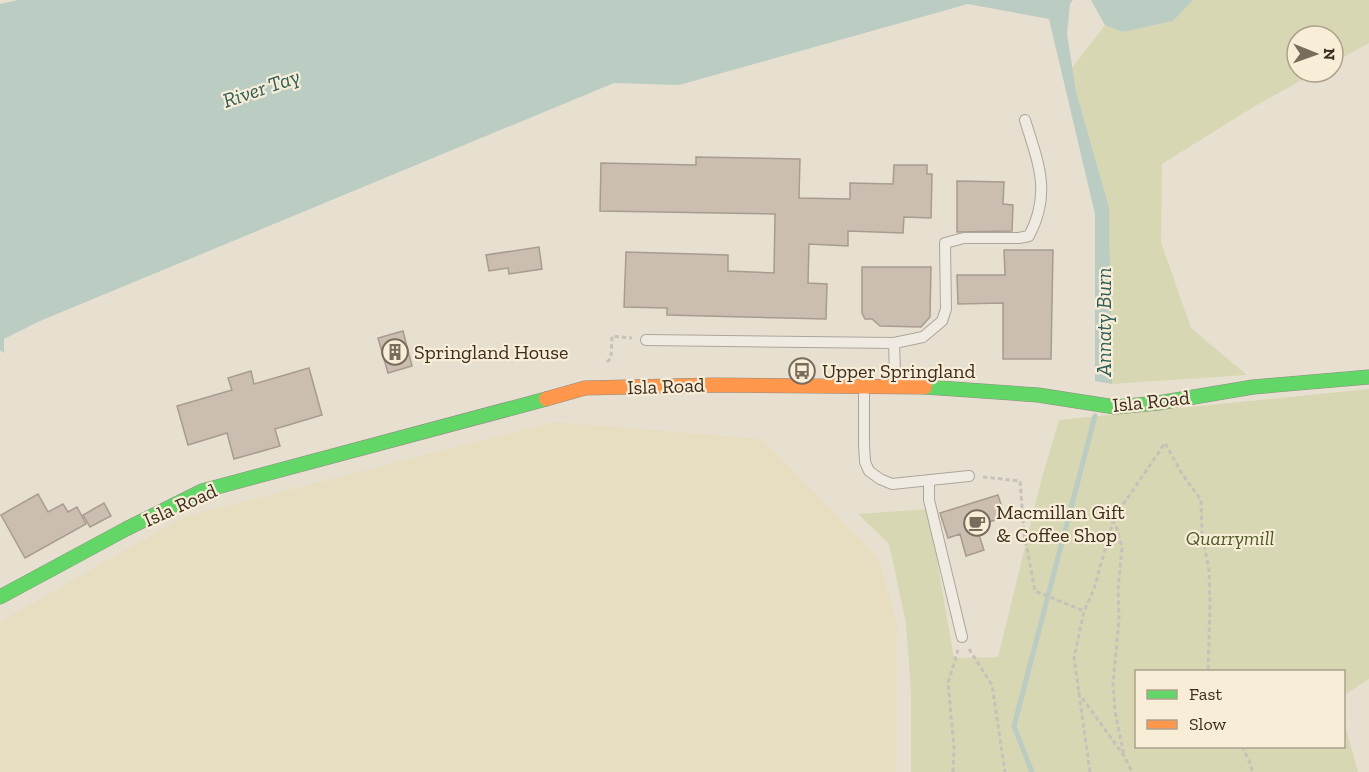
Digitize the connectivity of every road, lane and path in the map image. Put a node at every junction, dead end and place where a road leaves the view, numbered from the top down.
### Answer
1 (1025, 120) dead end
2 (646, 340) joint
3 (894, 343) junction
4 (604, 365) dead end
5 (1369, 377) edge
6 (864, 386) junction
7 (898, 386) junction
8 (969, 476) joint
9 (929, 480) junction
10 (1114, 518) junction
11 (0, 597) edge
12 (1084, 611) junction
13 (962, 637) junction
14 (1208, 670) edge
15 (1077, 691) junction
16 (1242, 748) edge
17 (1124, 756) junction
18 (953, 772) edge
19 (1005, 772) edge
20 (1090, 772) edge
21 (1132, 772) edge
22 (1252, 772) edge

1 - 3 lane
2 - 3 lane
2 - 4 path
3 - 7 lane
5 - 7 main road, Isla Road
6 - 7 main road, Isla Road
6 - 9 lane
6 - 11 main road, Isla Road
8 - 9 lane
8 - 12 path
9 - 13 lane
10 - 12 path
10 - 14 path
10 - 17 path
12 - 15 path
13 - 18 path
13 - 19 path
15 - 17 path
15 - 20 path
16 - 22 path
17 - 21 path

